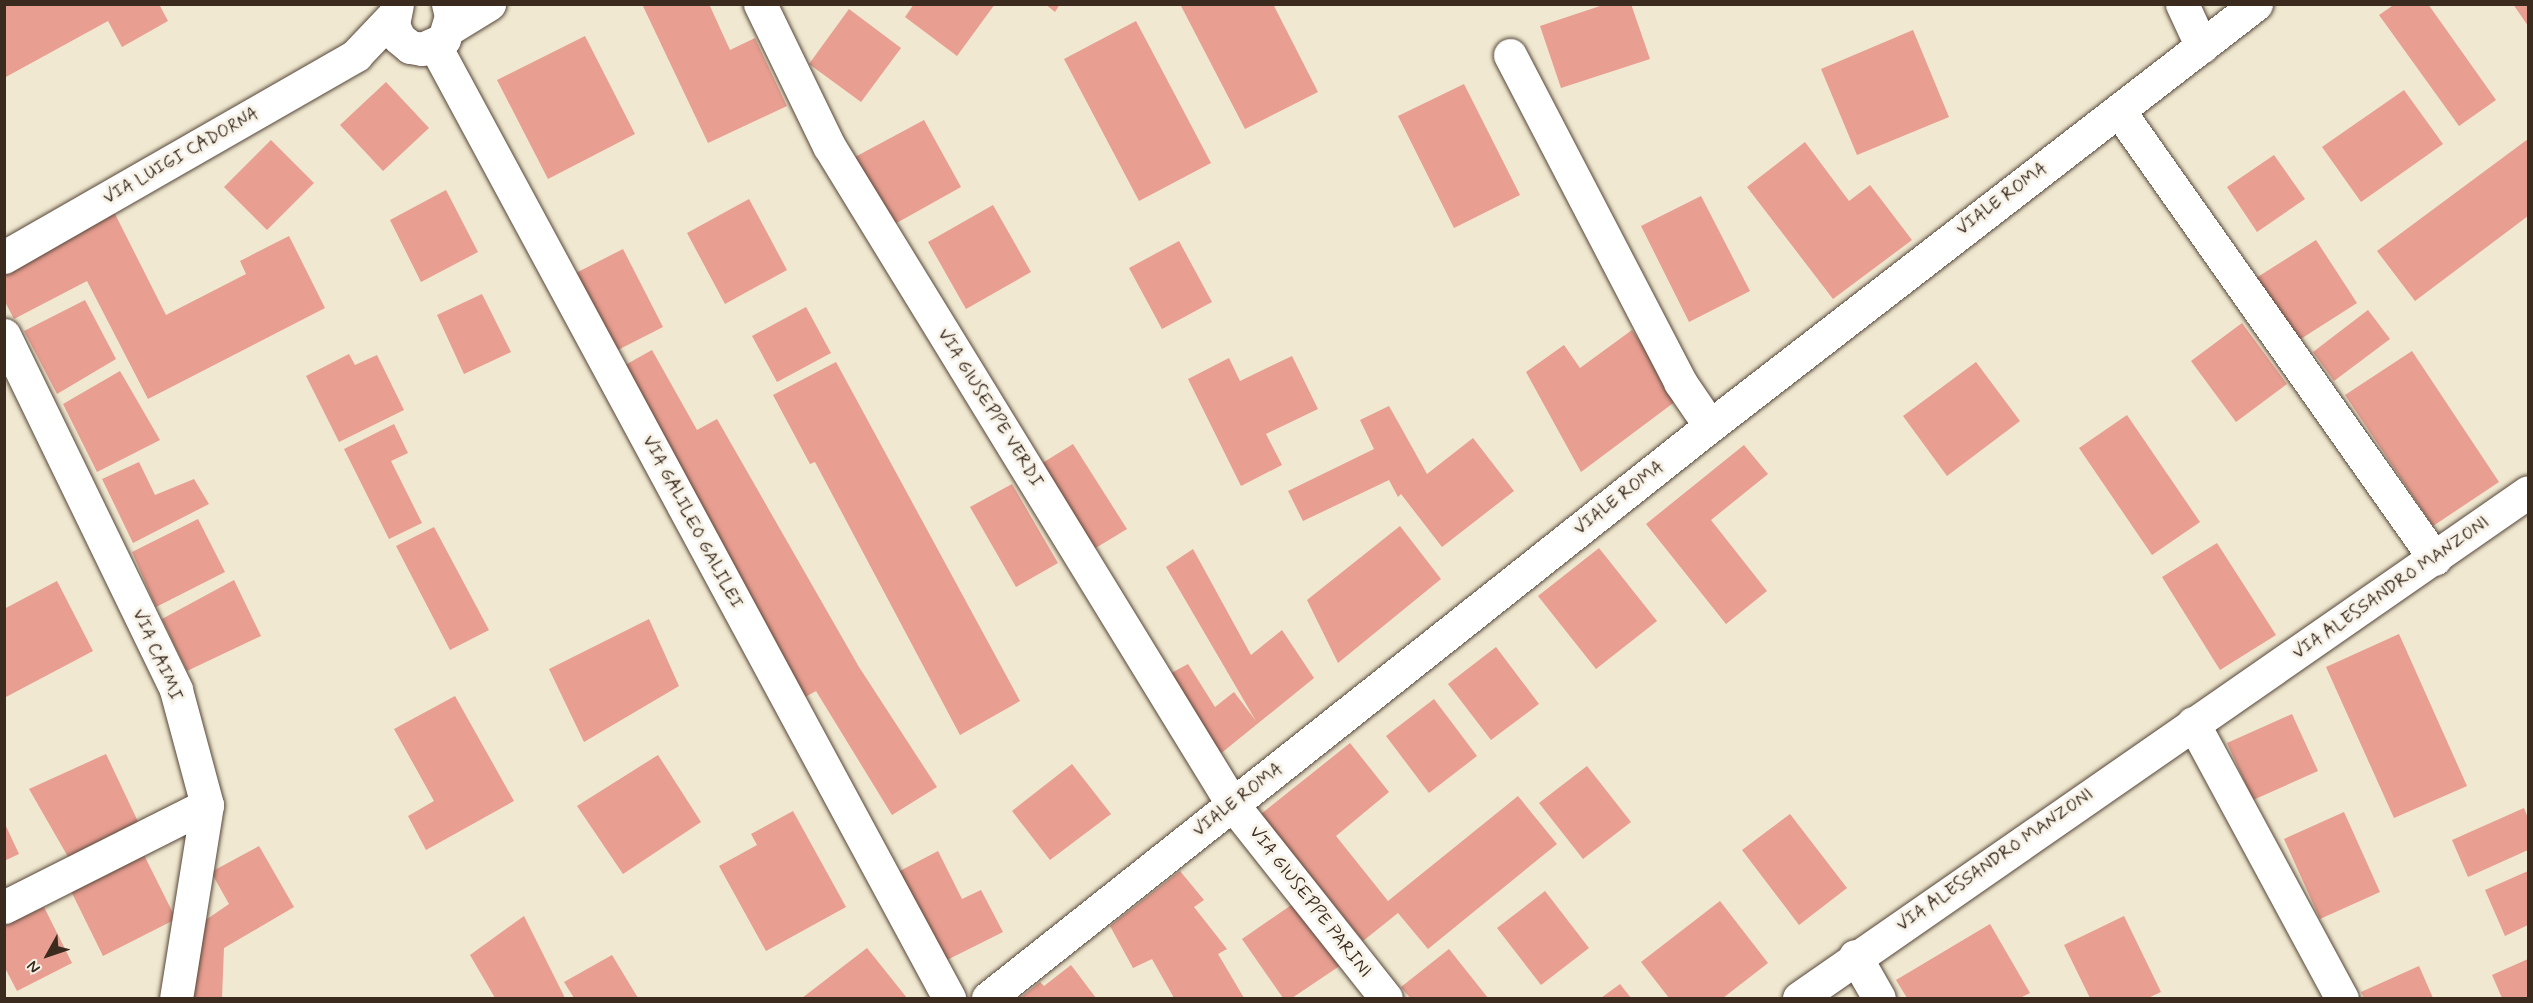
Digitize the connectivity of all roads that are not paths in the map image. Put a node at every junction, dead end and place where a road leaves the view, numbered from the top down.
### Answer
1 (489, 4) edge
2 (760, 4) edge
3 (2182, 4) edge
4 (2256, 4) edge
5 (394, 11) edge
6 (436, 31) edge
7 (2202, 47) junction
8 (356, 55) junction
9 (1510, 55) dead end
10 (2119, 111) junction
11 (4, 257) edge
12 (4, 334) edge
13 (1710, 426) junction
14 (2529, 492) edge
15 (2435, 559) junction
16 (2193, 723) junction
17 (207, 805) junction
18 (1233, 805) junction
19 (4, 907) edge
20 (1855, 956) junction
21 (176, 999) edge
22 (949, 999) edge
23 (988, 999) edge
24 (1386, 999) edge
25 (1799, 999) edge
26 (1879, 999) edge
27 (2342, 999) edge

1 - 6 street, VIA LUIGI CADORNA
2 - 18 street, VIA GIUSEPPE VERDI
3 - 7 street
4 - 7 street, VIALE ROMA
5 - 6 street, VIA GALILEO GALILEI
5 - 8 street, VIA LUIGI CADORNA
6 - 8 street, VIA LUIGI CADORNA
6 - 22 street, VIA GALILEO GALILEI
7 - 10 street, VIALE ROMA
8 - 11 street, VIA LUIGI CADORNA
9 - 13 street
10 - 13 street, VIALE ROMA
10 - 15 street
12 - 17 street, VIA CAIMI
13 - 18 street, VIALE ROMA
14 - 15 street, VIA ALESSANDRO MANZONI
15 - 16 street, VIA ALESSANDRO MANZONI
16 - 20 street, VIA ALESSANDRO MANZONI
16 - 27 street
17 - 19 street
17 - 21 street, VIA CAIMI
18 - 23 street, VIALE ROMA
18 - 24 street, VIA GIUSEPPE PARINI
20 - 25 street, VIA ALESSANDRO MANZONI
20 - 26 street

